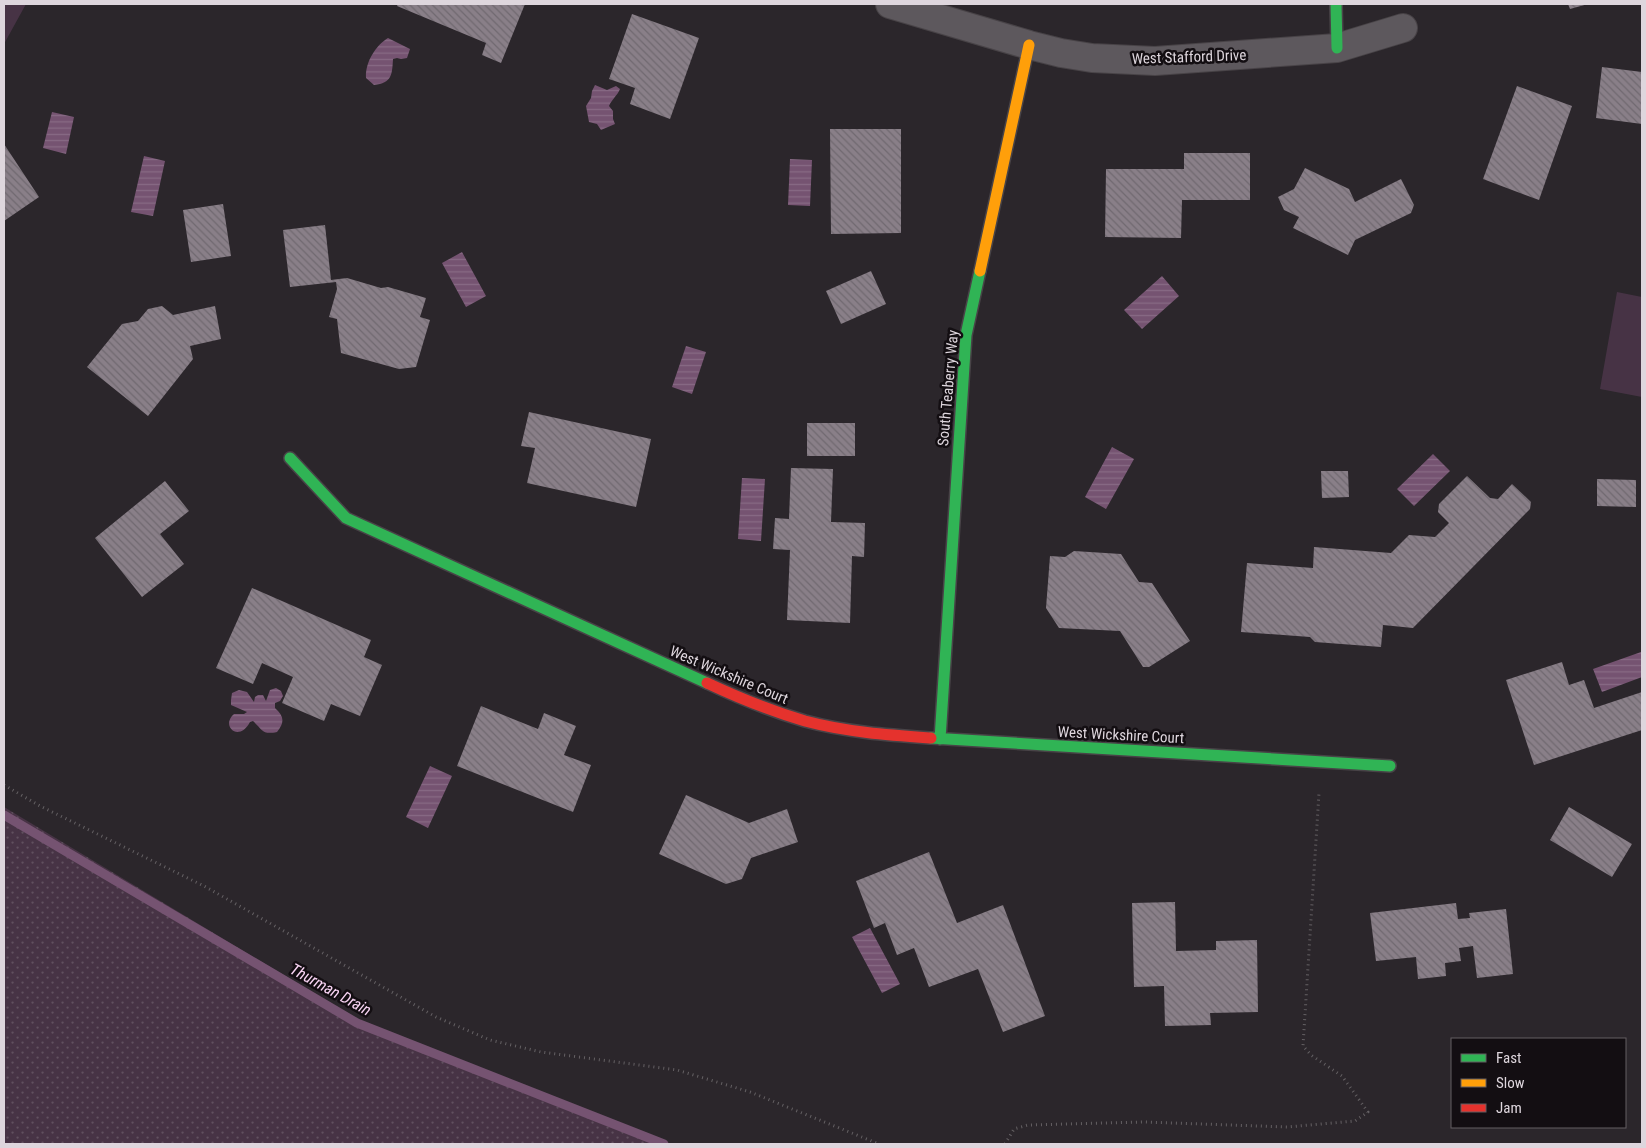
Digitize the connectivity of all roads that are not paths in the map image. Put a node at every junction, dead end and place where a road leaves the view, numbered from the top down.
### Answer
1 (890, 4) edge
2 (1336, 4) edge
3 (1403, 28) dead end
4 (1028, 45) junction
5 (1337, 48) junction
6 (290, 458) dead end
7 (940, 739) junction
8 (1390, 766) dead end

1 - 4 street, West Stafford Drive
2 - 5 street
3 - 5 street, West Stafford Drive
4 - 5 street, West Stafford Drive
4 - 7 street, South Teaberry Way
6 - 7 street, West Wickshire Court
7 - 8 street, West Wickshire Court

